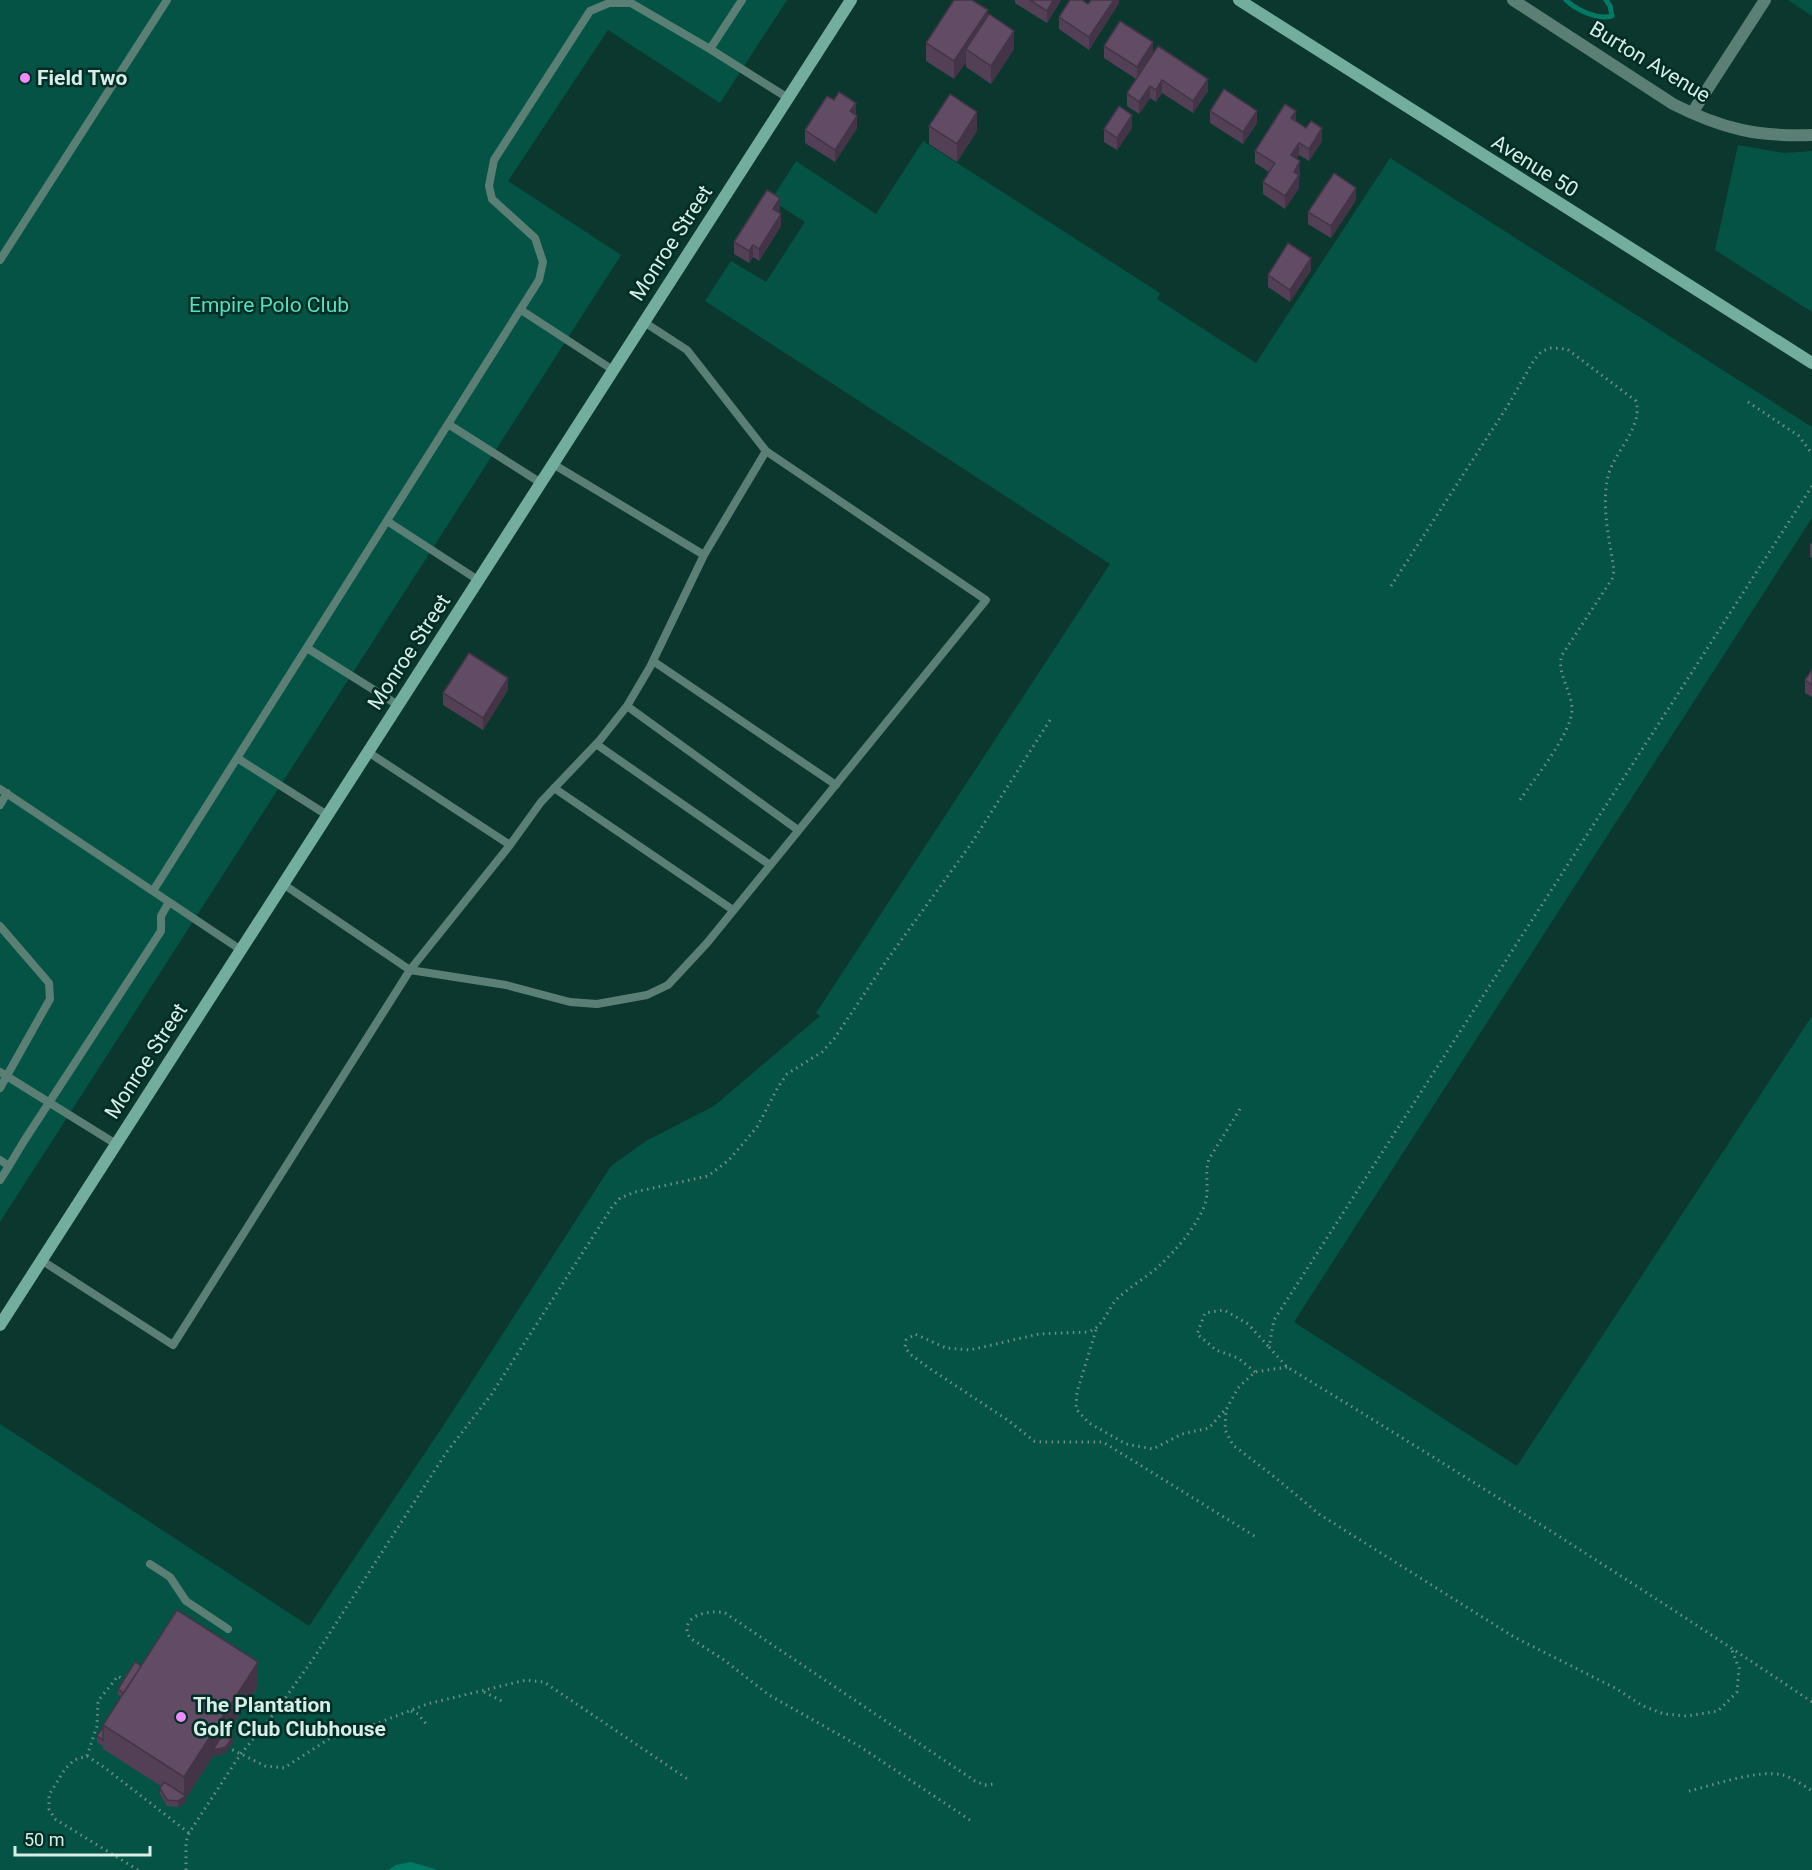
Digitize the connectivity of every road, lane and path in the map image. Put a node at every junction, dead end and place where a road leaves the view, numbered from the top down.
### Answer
1 (167, 0) edge
2 (742, 0) edge
3 (851, 0) edge
4 (1239, 0) edge
5 (1513, 0) edge
6 (1765, 0) edge
7 (710, 49) junction
8 (788, 98) junction
9 (1692, 113) junction
10 (1812, 135) edge
11 (0, 260) edge
12 (521, 310) junction
13 (644, 322) junction
14 (1812, 363) edge
15 (613, 370) junction
16 (1748, 402) dead end
17 (448, 424) junction
18 (766, 451) junction
19 (1812, 454) edge
20 (553, 464) junction
21 (541, 483) junction
22 (1812, 486) edge
23 (387, 521) junction
24 (704, 555) junction
25 (478, 580) junction
26 (1391, 586) dead end
27 (307, 648) junction
28 (653, 661) junction
29 (398, 705) junction
30 (627, 706) junction
31 (1050, 720) dead end
32 (596, 744) junction
33 (368, 752) junction
34 (237, 758) junction
35 (836, 785) junction
36 (554, 788) junction
37 (3, 791) edge
38 (1520, 800) dead end
39 (0, 805) edge
40 (327, 815) junction
41 (798, 830) junction
42 (510, 844) junction
43 (770, 865) junction
44 (283, 884) junction
45 (153, 891) junction
46 (169, 902) junction
47 (733, 910) junction
48 (0, 927) edge
49 (241, 950) junction
50 (410, 970) junction
51 (3, 1074) edge
52 (0, 1088) edge
53 (49, 1102) junction
54 (1240, 1109) dead end
55 (116, 1144) junction
56 (0, 1160) edge
57 (9, 1166) junction
58 (0, 1180) edge
59 (42, 1260) junction
60 (0, 1325) edge
61 (1096, 1329) junction
62 (1269, 1347) junction
63 (1287, 1367) junction
64 (1256, 1372) junction
65 (1226, 1410) junction
66 (1256, 1537) dead end
67 (150, 1564) dead end
68 (228, 1629) dead end
69 (1730, 1646) junction
70 (131, 1685) edge
71 (482, 1691) junction
72 (504, 1702) dead end
73 (1812, 1702) edge
74 (409, 1711) junction
75 (427, 1725) dead end
76 (221, 1743) edge
77 (240, 1755) junction
78 (87, 1756) junction
79 (689, 1780) dead end
80 (994, 1784) dead end
81 (1689, 1791) dead end
82 (1812, 1791) edge
83 (970, 1820) dead end
84 (189, 1833) junction
85 (138, 1870) edge
86 (186, 1870) edge

1 - 11 lane
2 - 7 lane
3 - 8 main road, Monroe Street
4 - 14 main road, Avenue 50
5 - 9 street, Burton Avenue
6 - 9 street
7 - 8 lane
7 - 12 lane
8 - 13 main road, Monroe Street
9 - 10 street, Burton Avenue
12 - 15 lane
12 - 17 lane
13 - 15 main road, Monroe Street
13 - 18 lane
15 - 20 main road, Monroe Street
16 - 19 path
17 - 21 lane
17 - 23 lane
18 - 24 lane
18 - 35 lane
20 - 21 main road, Monroe Street
20 - 24 lane
21 - 25 main road, Monroe Street
22 - 62 path
23 - 25 lane
23 - 27 lane
24 - 28 lane
25 - 29 main road, Monroe Street
26 - 38 path
27 - 29 lane
27 - 34 lane
28 - 30 lane
28 - 35 lane
29 - 33 main road, Monroe Street
30 - 32 lane
30 - 41 lane
31 - 77 path
32 - 36 lane
32 - 43 lane
33 - 40 main road, Monroe Street
33 - 42 lane
34 - 40 lane
34 - 45 lane
35 - 41 lane
36 - 42 lane
36 - 47 lane
37 - 39 lane
37 - 45 lane
40 - 44 main road, Monroe Street
41 - 43 lane
42 - 50 lane
43 - 47 lane
44 - 49 main road, Monroe Street
44 - 50 lane
45 - 46 lane
46 - 49 lane
46 - 53 lane
47 - 50 lane
48 - 51 lane
49 - 55 main road, Monroe Street
50 - 59 lane
51 - 52 lane
51 - 53 lane
53 - 55 lane
53 - 57 lane
54 - 61 path
55 - 59 main road, Monroe Street
56 - 57 lane
57 - 58 lane
59 - 60 main road, Monroe Street
61 - 65 path
61 - 66 path
62 - 63 path
62 - 64 path
63 - 64 path
63 - 69 path
64 - 65 path
65 - 69 path
67 - 68 lane
69 - 73 path
70 - 78 path
71 - 72 path
71 - 74 path
71 - 79 path
74 - 75 path
74 - 77 path
76 - 77 path
77 - 84 path
78 - 84 path
78 - 85 path
80 - 83 path
81 - 82 path
84 - 86 path

